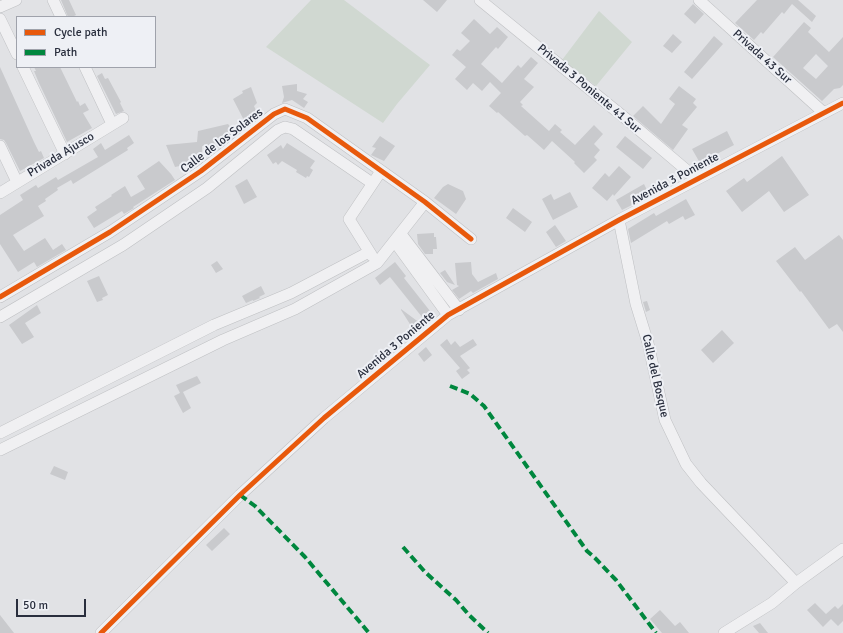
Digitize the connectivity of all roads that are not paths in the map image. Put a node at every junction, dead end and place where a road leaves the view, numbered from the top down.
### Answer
1 (16, 0) edge
2 (53, 0) edge
3 (480, 0) edge
4 (699, 0) edge
5 (0, 7) edge
6 (61, 16) edge
7 (0, 19) edge
8 (16, 52) edge
9 (23, 68) edge
10 (85, 68) edge
11 (843, 103) edge
12 (824, 113) junction
13 (123, 118) dead end
14 (112, 124) junction
15 (0, 146) edge
16 (65, 154) junction
17 (381, 171) junction
18 (697, 179) junction
19 (17, 182) junction
20 (372, 184) junction
21 (0, 193) edge
22 (425, 202) junction
23 (619, 220) junction
24 (110, 232) junction
25 (398, 238) junction
26 (471, 239) dead end
27 (122, 245) junction
28 (369, 252) junction
29 (378, 263) junction
30 (0, 298) edge
31 (459, 310) junction
32 (448, 315) junction
33 (0, 317) edge
34 (214, 325) junction
35 (223, 340) junction
36 (0, 433) edge
37 (0, 450) edge
38 (843, 549) edge
39 (796, 583) junction
40 (101, 633) edge
41 (724, 633) edge

1 - 5 street
2 - 6 street
3 - 18 street, Privada 3 Poniente 41 Sur
4 - 12 street, Privada 43 Sur
7 - 8 street
9 - 16 street
10 - 14 street
11 - 12 street, Avenida 3 Poniente
12 - 18 street, Avenida 3 Poniente
13 - 14 street, Privada Ajusco
14 - 16 street, Privada Ajusco
15 - 19 street
16 - 19 street, Privada Ajusco
17 - 20 street
17 - 22 street, Calle de los Solares
17 - 24 street, Calle de los Solares
18 - 23 street, Avenida 3 Poniente
19 - 21 street, Privada Ajusco
20 - 27 street, Calle de los Solares
20 - 28 street
22 - 25 street
22 - 26 street, Calle de los Solares
23 - 31 street, Avenida 3 Poniente
23 - 39 street, Calle del Bosque
24 - 27 street
24 - 30 street, Calle de los Solares
25 - 29 street
25 - 31 street
25 - 32 street
27 - 33 street, Calle de los Solares
28 - 29 street
28 - 34 street
29 - 35 street
31 - 32 street, Avenida 3 Poniente
32 - 40 street, Avenida 3 Poniente
34 - 35 street
34 - 36 street
35 - 37 street
38 - 39 street
39 - 41 street

